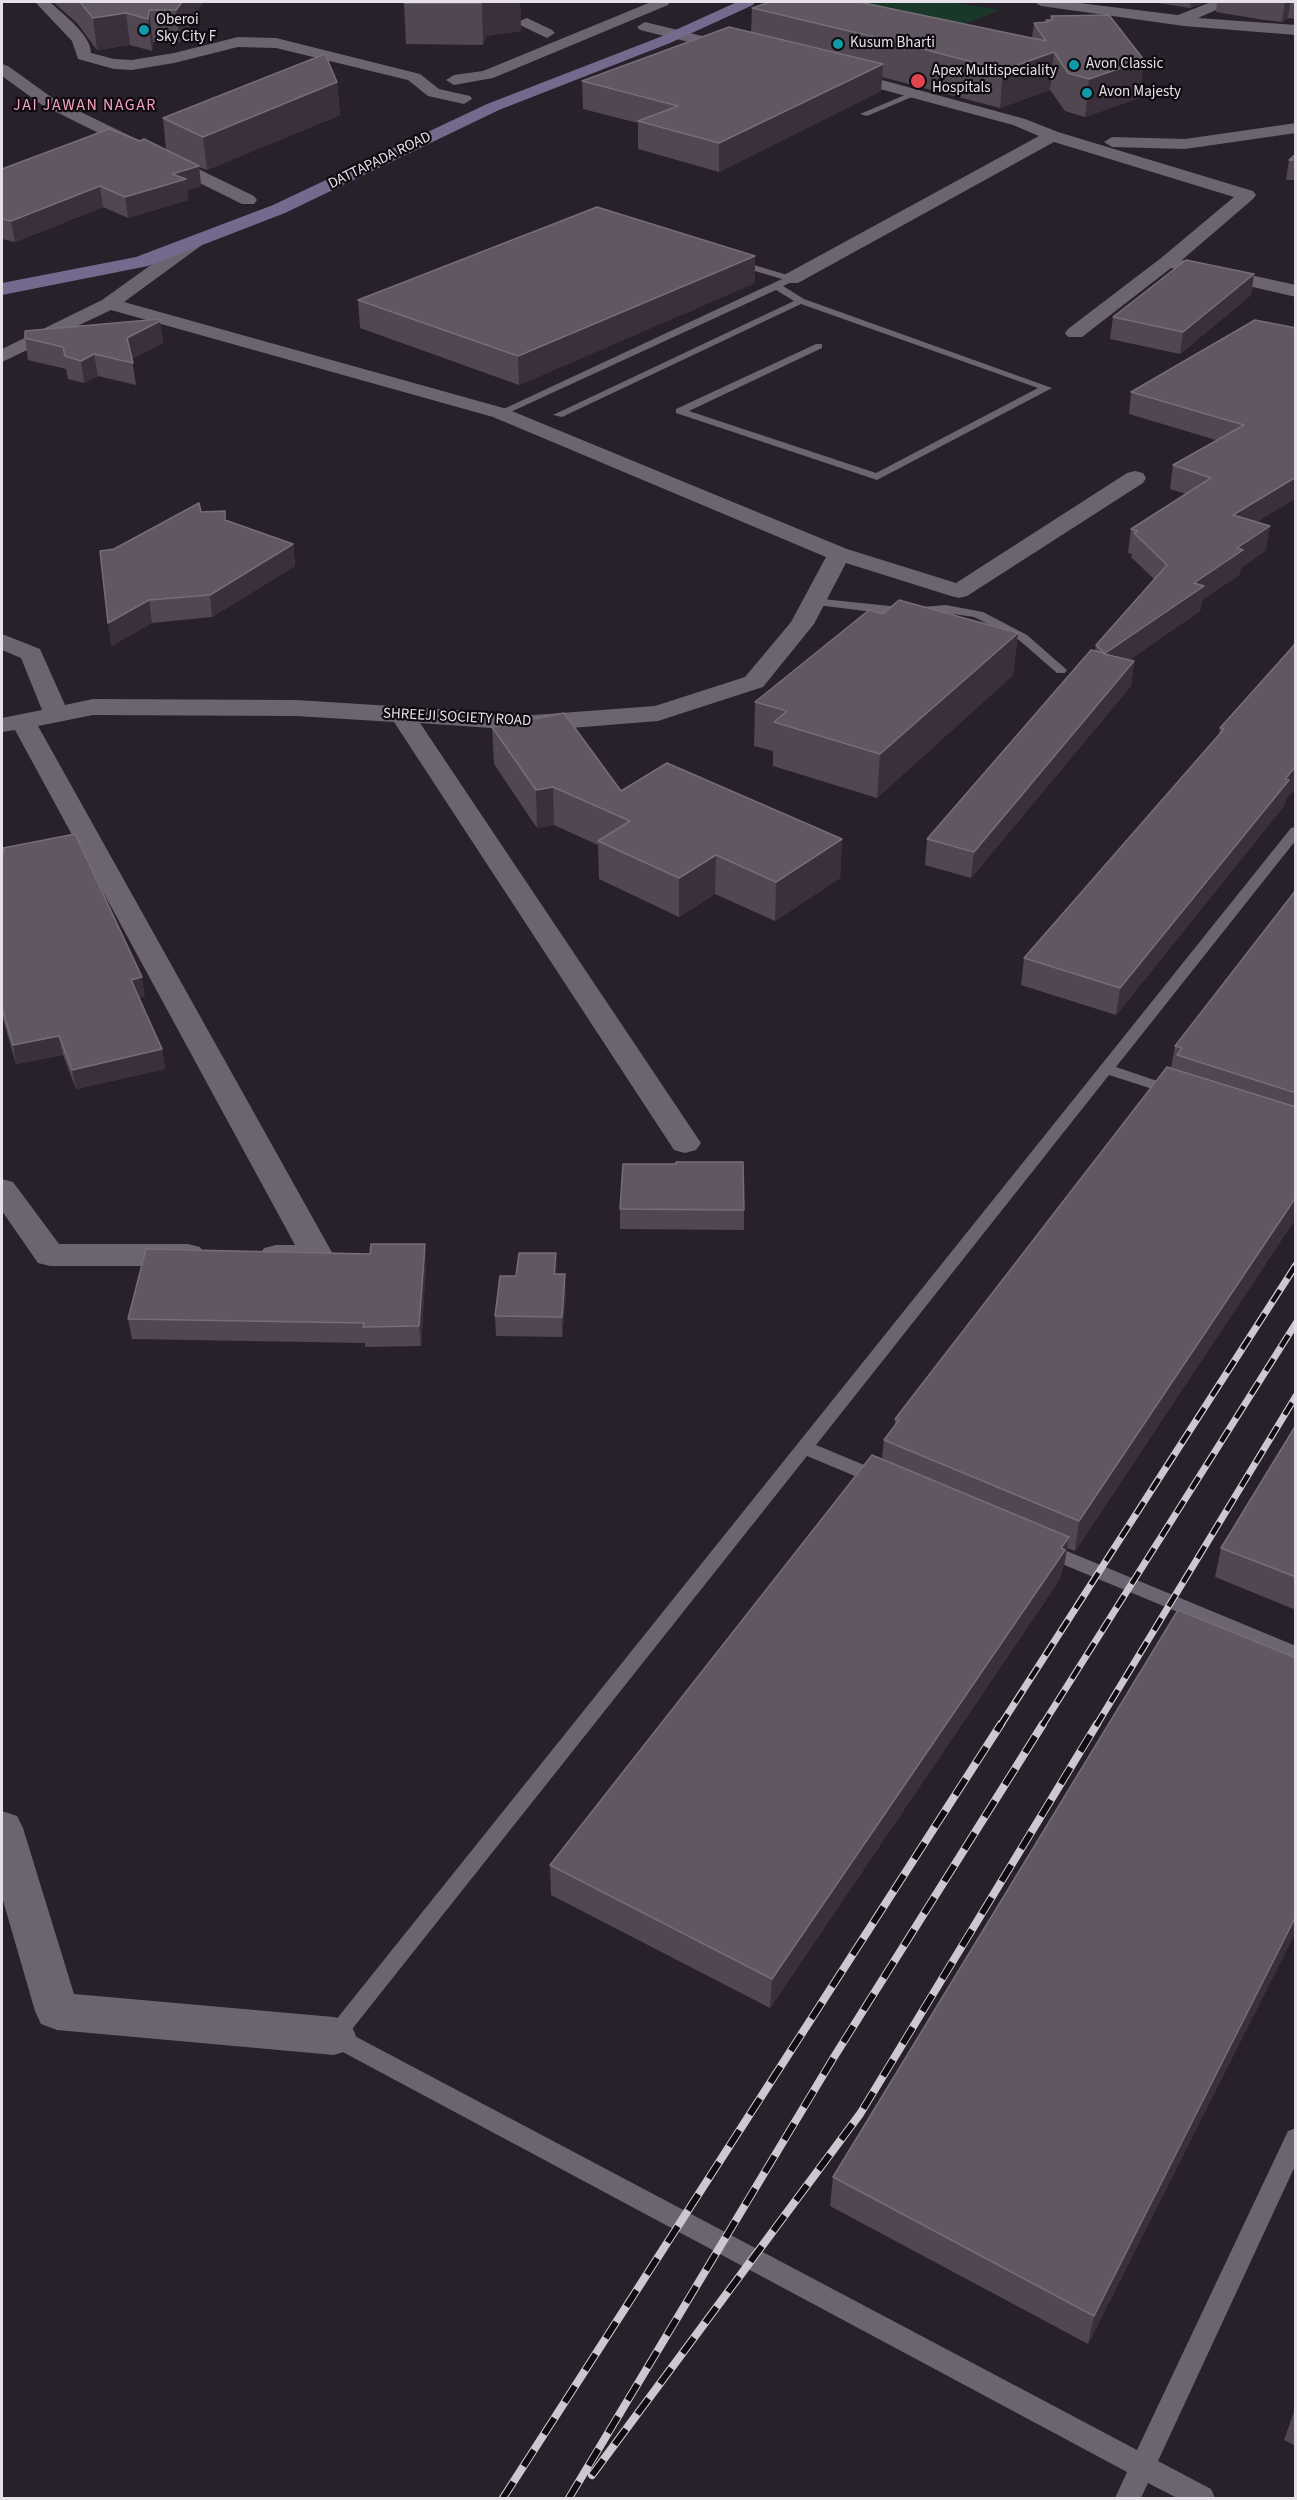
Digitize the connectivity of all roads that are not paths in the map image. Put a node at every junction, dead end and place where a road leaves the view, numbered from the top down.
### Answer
1 (42, 2) edge
2 (748, 2) edge
3 (1041, 2) edge
4 (1222, 2) edge
5 (668, 8) edge
6 (1180, 20) junction
7 (527, 23) dead end
8 (639, 30) junction
9 (1296, 30) edge
10 (670, 37) junction
11 (528, 40) dead end
12 (750, 57) edge
13 (473, 62) dead end
14 (2, 69) edge
15 (861, 78) junction
16 (844, 85) junction
17 (458, 92) junction
18 (915, 94) junction
19 (899, 101) junction
20 (443, 109) dead end
21 (864, 114) edge
22 (998, 116) junction
23 (981, 123) junction
24 (1296, 128) edge
25 (1052, 136) junction
26 (254, 197) joint
27 (227, 208) dead end
28 (196, 241) junction
29 (115, 250) dead end
30 (726, 260) edge
31 (58, 261) dead end
32 (1168, 262) junction
33 (784, 283) junction
34 (7, 285) edge
35 (1296, 291) edge
36 (801, 301) junction
37 (109, 304) junction
38 (1075, 333) dead end
39 (819, 346) dead end
40 (2, 356) edge
41 (500, 412) junction
42 (558, 415) joint
43 (533, 426) junction
44 (1135, 478) dead end
45 (839, 554) junction
46 (813, 602) junction
47 (2, 641) edge
48 (1061, 670) dead end
49 (56, 712) junction
50 (402, 715) junction
51 (12, 723) edge
52 (1296, 831) edge
53 (1106, 1069) junction
54 (1184, 1094) edge
55 (685, 1143) dead end
56 (2, 1189) edge
57 (213, 1256) edge
58 (248, 1256) edge
59 (803, 1447) junction
60 (902, 1488) edge
61 (1033, 1544) edge
62 (1296, 1654) edge
63 (2, 1828) edge
64 (334, 2036) junction
65 (1296, 2138) edge
66 (1143, 2467) junction
67 (1128, 2499) edge
68 (1202, 2499) edge

1 - 17 street
2 - 10 main road, DATTAPADA ROAD
3 - 6 street
4 - 6 street
5 - 8 main road
5 - 17 street
6 - 9 street
7 - 11 street
8 - 10 street
8 - 17 main road
10 - 12 street
10 - 28 main road, DATTAPADA ROAD
13 - 17 street
14 - 26 street
15 - 16 street
15 - 16 street
15 - 18 street
16 - 19 street
17 - 20 main road
18 - 19 lane
18 - 22 street
19 - 21 lane
19 - 23 street
22 - 23 street
22 - 25 street
23 - 25 street
24 - 25 street
25 - 32 street
25 - 33 street
26 - 27 main road
28 - 34 main road, DATTAPADA ROAD
28 - 37 street
29 - 31 main road
30 - 33 lane
32 - 35 street
32 - 38 street
33 - 36 lane
33 - 41 lane
36 - 39 lane
36 - 42 lane
37 - 40 street
37 - 41 street
41 - 43 street
42 - 43 street
43 - 45 street
44 - 45 street
45 - 46 street, SHREEJI SOCIETY ROAD
46 - 48 lane
46 - 50 street, SHREEJI SOCIETY ROAD
47 - 49 street
49 - 50 street, SHREEJI SOCIETY ROAD
49 - 51 street, SHREEJI SOCIETY ROAD
50 - 55 street
51 - 58 street
52 - 53 lane
53 - 54 lane
53 - 59 lane
56 - 57 street
59 - 60 lane
59 - 64 lane
61 - 62 lane
63 - 64 street
64 - 66 lane
65 - 66 lane
66 - 67 lane
66 - 68 lane

